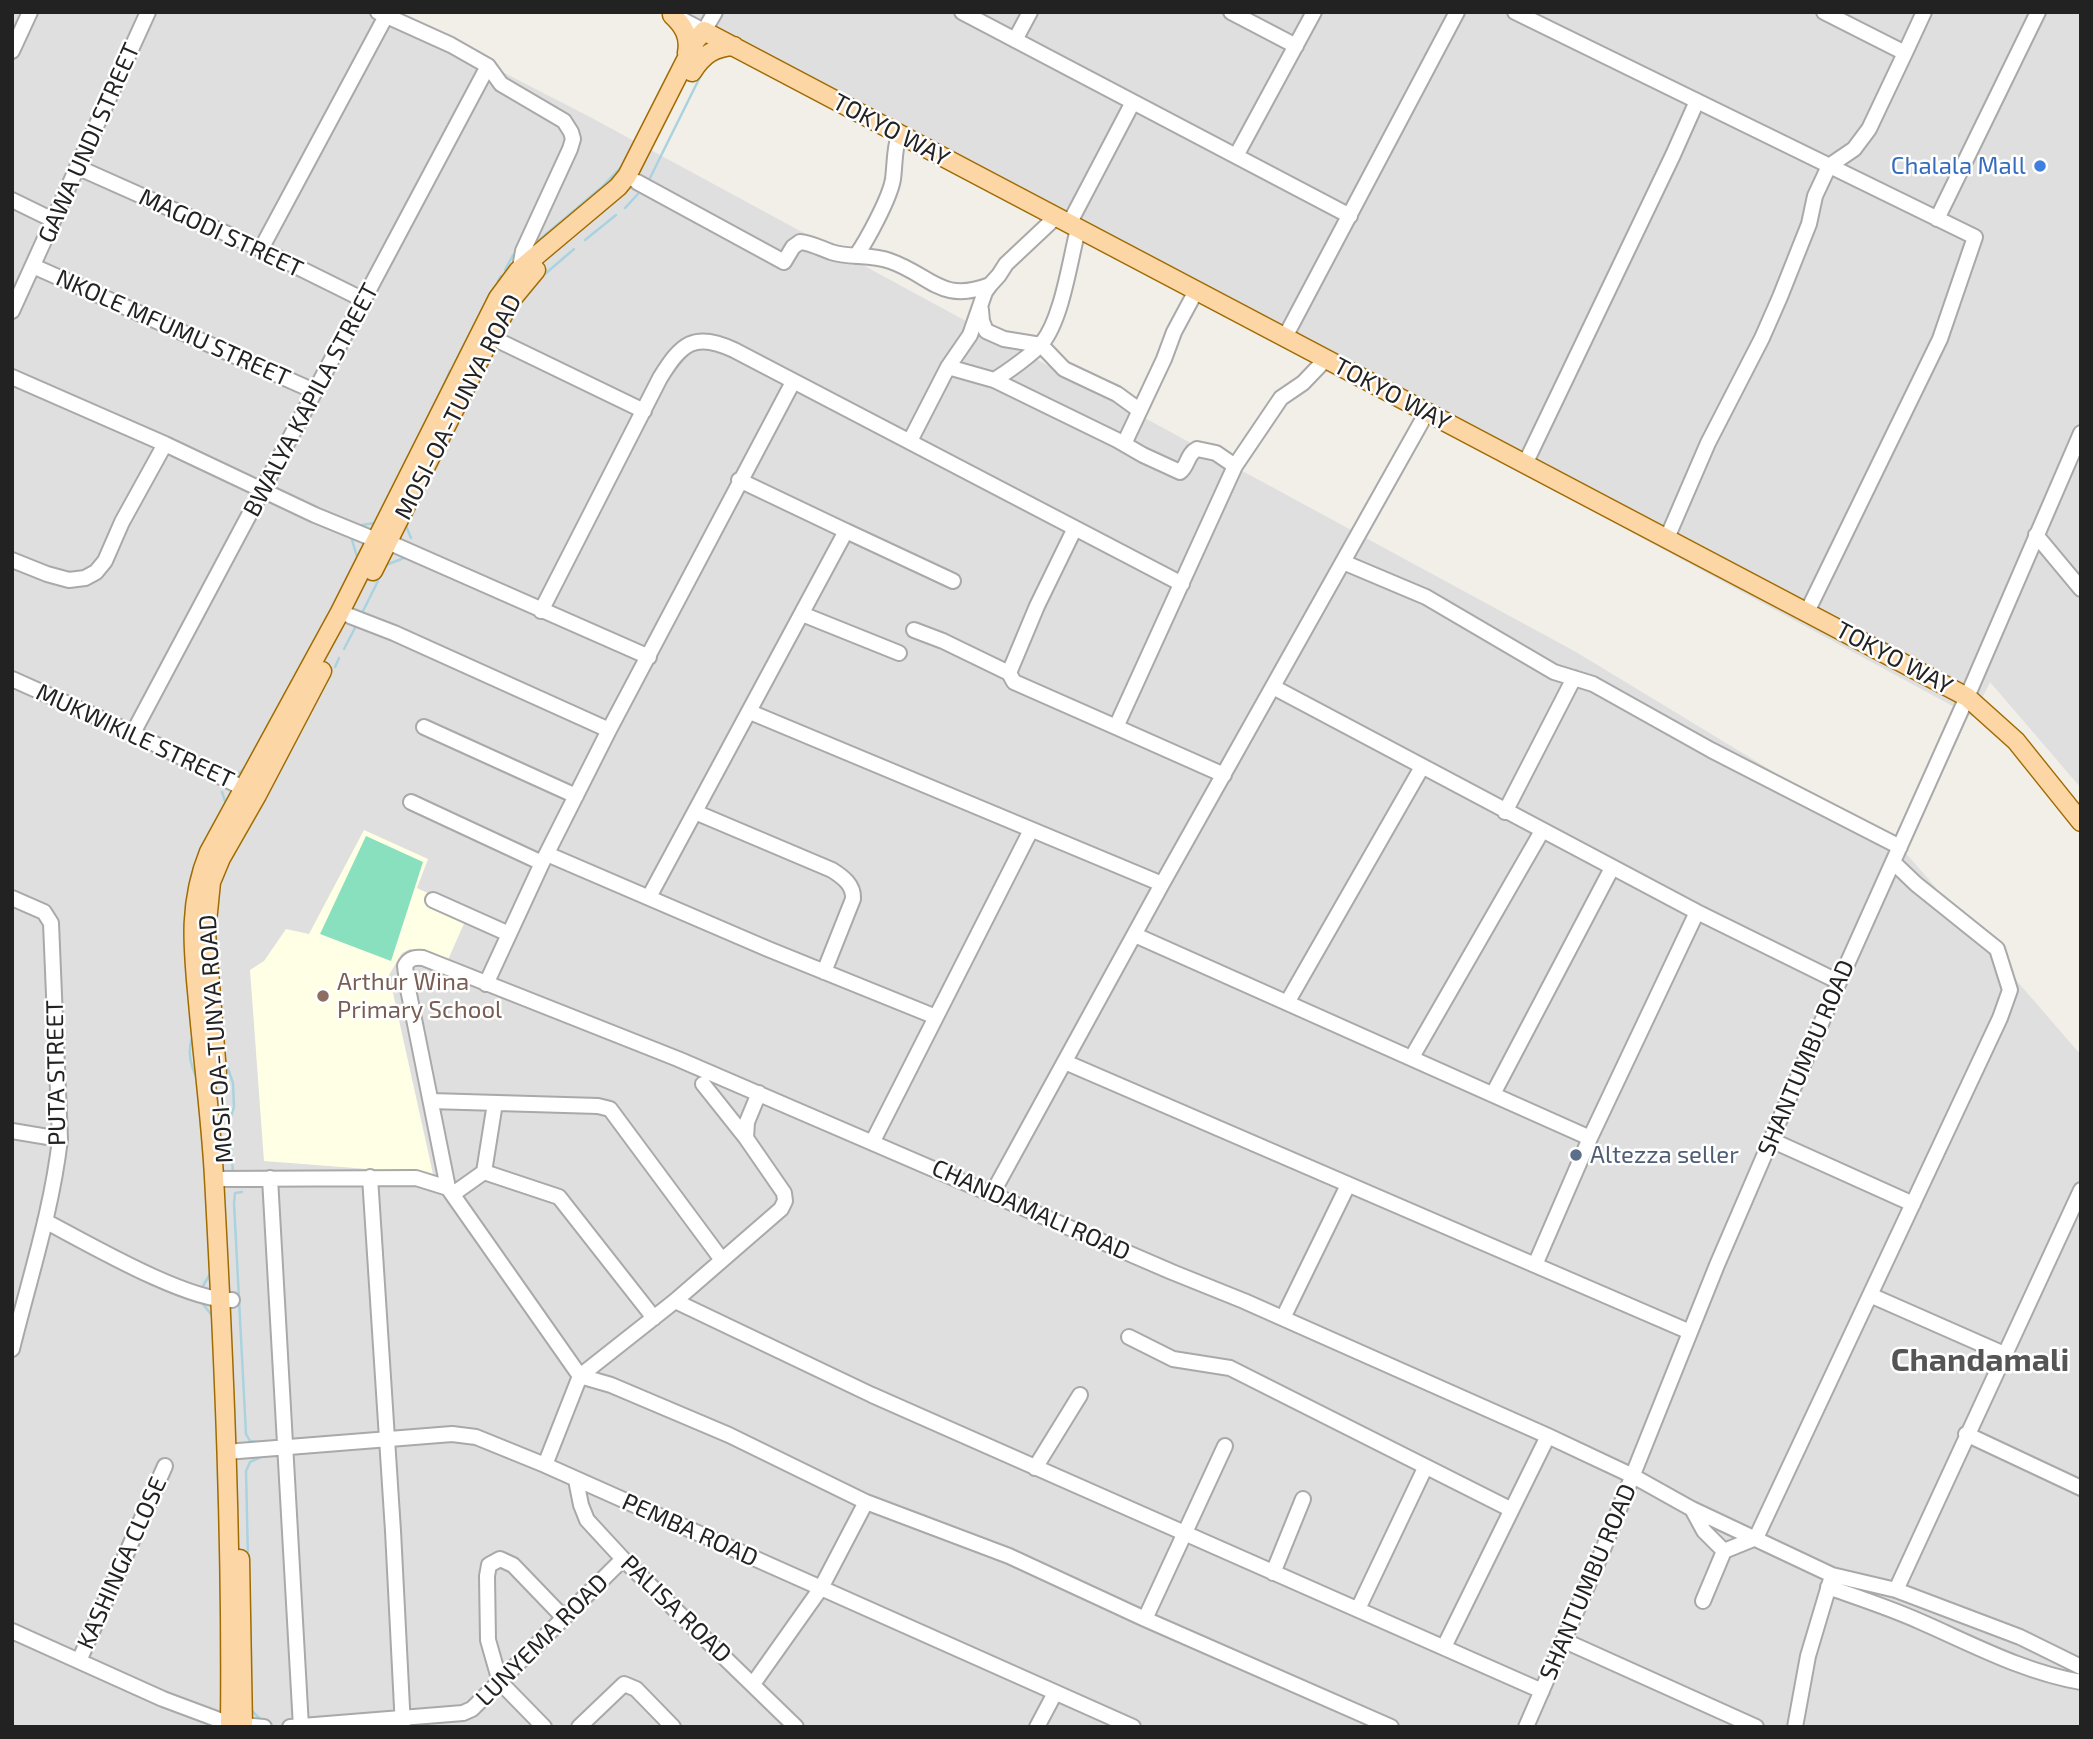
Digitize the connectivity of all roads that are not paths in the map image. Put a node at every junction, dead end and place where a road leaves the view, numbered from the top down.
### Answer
1 (30, 12) edge
2 (148, 12) edge
3 (715, 12) edge
4 (962, 12) edge
5 (1030, 12) edge
6 (1231, 12) edge
7 (1314, 12) edge
8 (1457, 12) edge
9 (1515, 12) edge
10 (1824, 12) edge
11 (1924, 12) edge
12 (2038, 12) edge
13 (382, 14) edge
14 (670, 14) edge
15 (704, 31) junction
16 (1016, 40) junction
17 (734, 46) junction
18 (1296, 46) junction
19 (12, 51) edge
20 (1905, 53) junction
21 (690, 64) junction
22 (488, 66) junction
23 (1697, 101) junction
24 (1133, 102) junction
25 (899, 135) junction
26 (1236, 156) junction
27 (1829, 166) junction
28 (77, 167) junction
29 (637, 182) junction
30 (12, 200) edge
31 (1350, 216) junction
32 (1937, 219) junction
33 (53, 220) junction
34 (1068, 223) junction
35 (261, 249) junction
36 (856, 256) junction
37 (33, 266) junction
38 (521, 276) junction
39 (990, 285) junction
40 (1196, 291) junction
41 (364, 300) junction
42 (981, 306) junction
43 (12, 311) edge
44 (491, 337) junction
45 (1285, 337) junction
46 (1041, 345) junction
47 (1326, 359) junction
48 (948, 367) junction
49 (12, 377) edge
50 (994, 380) junction
51 (793, 382) junction
52 (314, 391) junction
53 (1139, 410) junction
54 (644, 411) junction
55 (1427, 412) junction
56 (2081, 433) edge
57 (909, 441) junction
58 (165, 444) junction
59 (1124, 444) junction
60 (1525, 464) junction
61 (1235, 466) junction
62 (739, 480) junction
63 (263, 491) junction
64 (1075, 528) junction
65 (846, 531) junction
66 (2036, 535) junction
67 (1667, 538) junction
68 (382, 541) junction
69 (12, 559) edge
70 (1343, 562) junction
71 (953, 581) dead end
72 (1182, 584) junction
73 (2081, 589) edge
74 (541, 611) junction
75 (1807, 612) junction
76 (802, 614) junction
77 (350, 616) junction
78 (914, 630) dead end
79 (899, 653) dead end
80 (649, 657) junction
81 (1009, 673) junction
82 (12, 678) edge
83 (1574, 678) junction
84 (1275, 688) junction
85 (1967, 697) junction
86 (750, 712) junction
87 (424, 727) dead end
88 (1116, 727) junction
89 (609, 730) junction
90 (133, 733) junction
91 (1422, 767) junction
92 (1224, 775) junction
93 (251, 792) junction
94 (576, 796) junction
95 (411, 802) dead end
96 (1505, 811) junction
97 (695, 812) junction
98 (2081, 822) edge
99 (1031, 830) junction
100 (1542, 831) junction
101 (1900, 847) junction
102 (545, 858) junction
103 (1893, 862) junction
104 (1612, 868) junction
105 (1162, 884) junction
106 (649, 897) junction
107 (12, 898) edge
108 (433, 900) dead end
109 (1697, 912) junction
110 (509, 934) junction
111 (1135, 935) junction
112 (824, 972) junction
113 (1839, 982) junction
114 (486, 984) junction
115 (1288, 1002) junction
116 (936, 1017) junction
117 (1412, 1057) junction
118 (1065, 1062) junction
119 (703, 1084) dead end
120 (759, 1093) junction
121 (1493, 1094) junction
122 (431, 1101) junction
123 (495, 1103) junction
124 (12, 1131) edge
125 (746, 1138) junction
126 (1590, 1138) junction
127 (60, 1139) junction
128 (1771, 1140) junction
129 (873, 1141) junction
130 (484, 1172) junction
131 (370, 1177) junction
132 (270, 1178) junction
133 (220, 1179) junction
134 (1348, 1185) junction
135 (2081, 1190) edge
136 (451, 1191) junction
137 (992, 1194) junction
138 (1913, 1203) junction
139 (45, 1222) junction
140 (722, 1259) junction
141 (1535, 1265) junction
142 (1870, 1295) junction
143 (227, 1300) junction
144 (675, 1301) junction
145 (654, 1318) junction
146 (1283, 1318) junction
147 (1690, 1332) junction
148 (1129, 1337) dead end
149 (12, 1349) edge
150 (2004, 1354) junction
151 (580, 1376) junction
152 (1080, 1395) dead end
153 (1966, 1434) junction
154 (1548, 1436) junction
155 (387, 1438) junction
156 (1225, 1446) dead end
157 (285, 1448) junction
158 (231, 1452) junction
159 (545, 1465) junction
160 (165, 1466) dead end
161 (1035, 1468) junction
162 (1425, 1468) junction
163 (1633, 1476) junction
164 (576, 1480) junction
165 (2081, 1488) edge
166 (1303, 1499) dead end
167 (866, 1503) junction
168 (1510, 1509) junction
169 (1692, 1509) junction
170 (1184, 1533) junction
171 (1756, 1538) junction
172 (1724, 1551) junction
173 (624, 1559) junction
174 (1273, 1573) junction
175 (1830, 1581) junction
176 (821, 1588) junction
177 (1896, 1590) junction
178 (1703, 1601) dead end
179 (1358, 1609) junction
180 (564, 1618) junction
181 (1145, 1619) junction
182 (12, 1631) edge
183 (1565, 1641) junction
184 (1444, 1647) junction
185 (79, 1661) junction
186 (2081, 1667) edge
187 (500, 1682) junction
188 (2081, 1682) edge
189 (753, 1684) junction
190 (1542, 1691) junction
191 (1055, 1693) junction
192 (403, 1722) edge
193 (236, 1726) edge
194 (264, 1727) edge
195 (290, 1727) edge
196 (302, 1727) edge
197 (544, 1727) edge
198 (579, 1727) edge
199 (673, 1727) edge
200 (796, 1727) edge
201 (1037, 1727) edge
202 (1133, 1727) edge
203 (1391, 1727) edge
204 (1526, 1727) edge
205 (1756, 1727) edge
206 (1796, 1727) edge

1 - 19 street
2 - 28 street, GAWA UNDI STREET
3 - 15 street
4 - 16 street
5 - 16 street
6 - 18 street
7 - 18 street
8 - 31 street
9 - 23 street
10 - 20 street
11 - 20 street
12 - 32 street
13 - 22 street
13 - 35 street
14 - 15 street, TOKYO WAY
14 - 21 main road
15 - 17 main road, TOKYO WAY
15 - 21 main road, MOSI-OA-TUNYA ROAD
16 - 24 street
17 - 21 main road
17 - 25 main road, TOKYO WAY
18 - 26 street
20 - 27 street
21 - 29 main road, MOSI-OA-TUNYA ROAD
21 - 38 main road, MOSI-OA-TUNYA ROAD
22 - 38 street
22 - 41 street, BWALYA KAPILA STREET
23 - 27 street
23 - 60 street
24 - 26 street
24 - 34 street
25 - 34 main road, TOKYO WAY
25 - 36 street
26 - 31 street
27 - 32 street
27 - 67 street
28 - 33 street, GAWA UNDI STREET
28 - 35 street, MAGODI STREET
29 - 36 street
29 - 38 main road, MOSI-OA-TUNYA ROAD
30 - 33 street
31 - 45 street
32 - 75 street
33 - 37 street, GAWA UNDI STREET
34 - 39 street
34 - 40 main road, TOKYO WAY
34 - 46 street
35 - 41 street, MAGODI STREET
36 - 39 street
37 - 43 street, GAWA UNDI STREET
37 - 52 street, NKOLE MFUMU STREET
38 - 44 main road, MOSI-OA-TUNYA ROAD
38 - 68 main road, MOSI-OA-TUNYA ROAD
39 - 42 street
40 - 45 main road, TOKYO WAY
40 - 53 street
41 - 52 street, BWALYA KAPILA STREET
42 - 46 street
42 - 48 street
44 - 54 street
44 - 68 main road, MOSI-OA-TUNYA ROAD
45 - 47 main road, TOKYO WAY
46 - 50 street
46 - 53 street
47 - 55 main road, TOKYO WAY
47 - 61 street
48 - 50 street
48 - 57 street
49 - 58 street
50 - 59 street
51 - 54 street
51 - 57 street
51 - 62 street
52 - 63 street, BWALYA KAPILA STREET
53 - 59 street
54 - 74 street
55 - 60 main road, TOKYO WAY
55 - 70 street
56 - 66 street, SHANTUMBU ROAD
57 - 64 street
58 - 63 street
58 - 69 street
59 - 61 street
60 - 67 main road, TOKYO WAY
61 - 72 street
62 - 65 street
62 - 80 street
63 - 68 street
63 - 90 street, BWALYA KAPILA STREET
64 - 72 street
64 - 81 street
65 - 71 street
65 - 76 street
66 - 73 street
66 - 85 street, SHANTUMBU ROAD
67 - 75 main road, TOKYO WAY
68 - 74 street
68 - 77 main road, MOSI-OA-TUNYA ROAD
68 - 93 main road, MOSI-OA-TUNYA ROAD
70 - 83 street
70 - 84 street
72 - 88 street
74 - 80 street
75 - 85 main road, TOKYO WAY
76 - 79 street
76 - 86 street
77 - 89 street
77 - 93 main road, MOSI-OA-TUNYA ROAD
78 - 81 street
80 - 89 street
81 - 88 street
82 - 90 street, MUKWIKILE STREET
83 - 96 street
83 - 101 street
84 - 91 street
84 - 92 street
85 - 98 main road, TOKYO WAY
85 - 101 street, SHANTUMBU ROAD
86 - 97 street
86 - 99 street
87 - 94 street
88 - 92 street
89 - 94 street
90 - 93 street, MUKWIKILE STREET
91 - 96 street
91 - 115 street
92 - 105 street
93 - 133 main road, MOSI-OA-TUNYA ROAD
94 - 102 street
95 - 102 street
96 - 100 street
97 - 106 street
97 - 112 street
99 - 105 street
99 - 116 street
100 - 104 street
100 - 117 street
101 - 103 street, SHANTUMBU ROAD
102 - 106 street
102 - 110 street
103 - 113 street, SHANTUMBU ROAD
103 - 138 street
104 - 109 street
104 - 121 street
105 - 111 street
106 - 112 street
107 - 127 street, PUTA STREET
108 - 110 street
109 - 113 street
109 - 126 street
110 - 114 street
111 - 115 street
111 - 118 street
112 - 116 street
113 - 128 street, SHANTUMBU ROAD
114 - 120 street, CHANDAMALI ROAD
114 - 122 street, CHANDAMALI ROAD
115 - 117 street
116 - 129 street
117 - 121 street
118 - 134 street
118 - 137 street
119 - 125 street
120 - 125 street
120 - 129 street, CHANDAMALI ROAD
121 - 126 street
122 - 123 street
122 - 136 street
123 - 130 street
123 - 140 street
124 - 127 street
125 - 140 street
126 - 141 street
127 - 139 street, PUTA STREET
128 - 138 street
128 - 147 street, SHANTUMBU ROAD
129 - 137 street, CHANDAMALI ROAD
130 - 136 street
130 - 145 street
131 - 132 street
131 - 136 street
131 - 155 street
132 - 133 street
132 - 157 street
133 - 143 main road, MOSI-OA-TUNYA ROAD
134 - 141 street
134 - 146 street
135 - 150 street
136 - 151 street
137 - 146 street, CHANDAMALI ROAD
138 - 142 street
139 - 143 street
139 - 149 street, PUTA STREET
140 - 144 street
141 - 147 street
142 - 150 street
142 - 171 street
143 - 158 main road, MOSI-OA-TUNYA ROAD
144 - 145 street
144 - 161 street
145 - 151 street
146 - 154 street, CHANDAMALI ROAD
147 - 163 street, SHANTUMBU ROAD
148 - 162 street
150 - 153 street
151 - 159 street
151 - 167 street
152 - 161 street
153 - 165 street
153 - 177 street
154 - 163 street, CHANDAMALI ROAD
154 - 168 street
155 - 157 street, PEMBA ROAD
155 - 159 street, PEMBA ROAD
155 - 192 street
156 - 170 street
157 - 158 street, PEMBA ROAD
157 - 196 street
158 - 193 main road, MOSI-OA-TUNYA ROAD
159 - 164 street, PEMBA ROAD
160 - 185 street, KASHINGA CLOSE
161 - 170 street
162 - 168 street
162 - 179 street
163 - 169 street, CHANDAMALI ROAD
163 - 183 street, SHANTUMBU ROAD
164 - 173 street, PALISA ROAD
164 - 176 street, PEMBA ROAD
166 - 174 street
167 - 176 street
167 - 181 street
168 - 184 street
169 - 171 street, CHANDAMALI ROAD
169 - 172 street
170 - 174 street
170 - 181 street
171 - 172 street
171 - 175 street, CHANDAMALI ROAD
172 - 178 street
173 - 180 street, LUNYEMA ROAD
173 - 189 street, PALISA ROAD
174 - 179 street
175 - 177 street
175 - 188 street
175 - 206 street
176 - 189 street
176 - 191 street, PEMBA ROAD
177 - 186 street
179 - 184 street
180 - 187 street, LUNYEMA ROAD
180 - 187 street
181 - 203 street
182 - 185 street
183 - 190 street, SHANTUMBU ROAD
183 - 205 street
184 - 190 street
185 - 193 street
187 - 192 street, LUNYEMA ROAD
187 - 197 street
189 - 200 street, PALISA ROAD
190 - 204 street, SHANTUMBU ROAD
191 - 201 street
191 - 202 street, PEMBA ROAD
192 - 196 street, LUNYEMA ROAD
193 - 194 street
195 - 196 street, LUNYEMA ROAD
198 - 199 street

